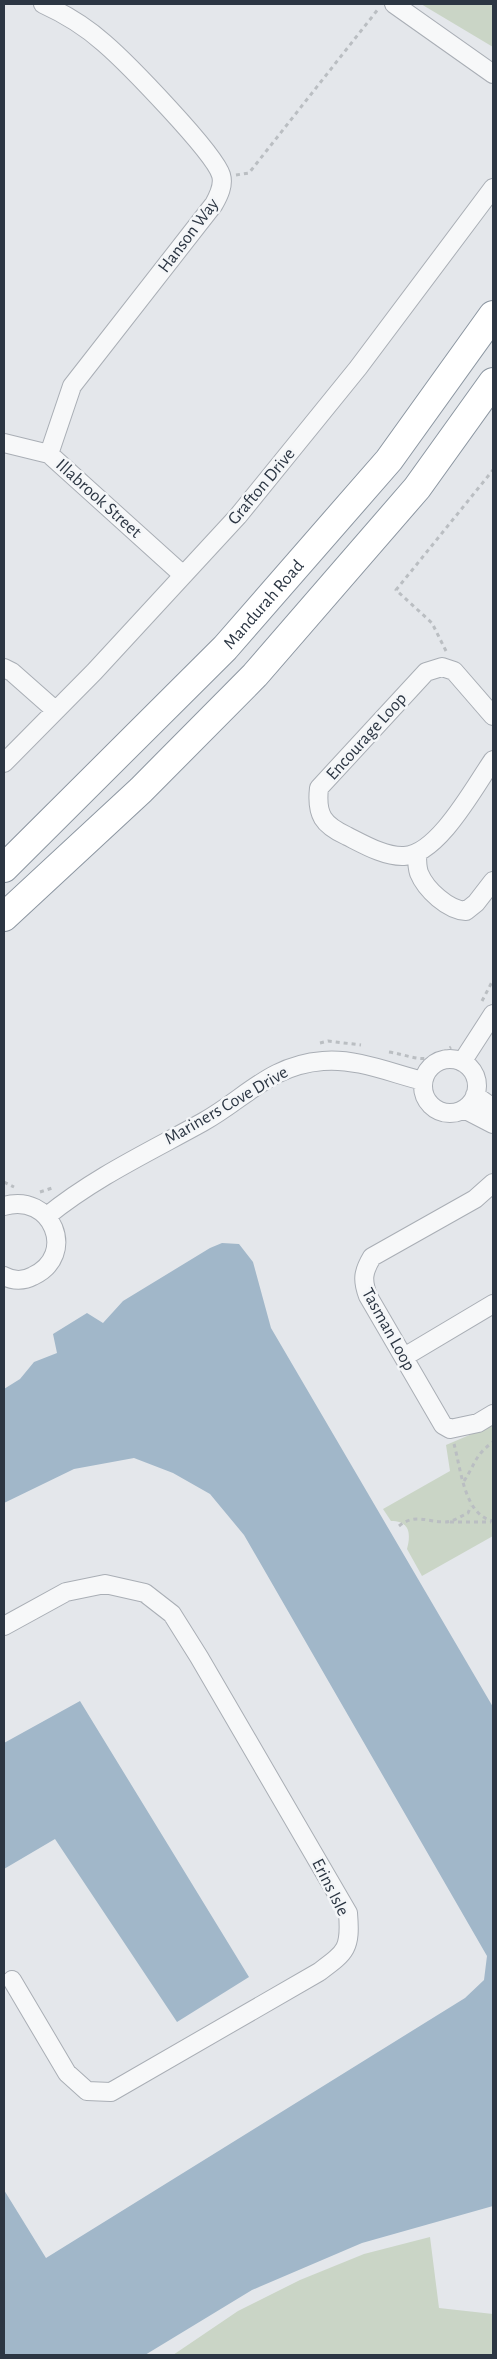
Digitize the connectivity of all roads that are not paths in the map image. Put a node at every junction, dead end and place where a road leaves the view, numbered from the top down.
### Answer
1 (43, 4) edge
2 (394, 4) edge
3 (493, 74) edge
4 (493, 188) edge
5 (493, 315) edge
6 (493, 382) edge
7 (4, 443) edge
8 (49, 454) junction
9 (183, 575) junction
10 (4, 668) edge
11 (55, 710) junction
12 (493, 716) edge
13 (493, 760) edge
14 (4, 764) edge
15 (417, 854) junction
16 (4, 868) edge
17 (493, 882) edge
18 (4, 917) edge
19 (493, 1014) edge
20 (462, 1062) junction
21 (423, 1081) junction
22 (475, 1095) junction
23 (493, 1108) edge
24 (464, 1109) junction
25 (493, 1124) edge
26 (493, 1183) edge
27 (4, 1205) edge
28 (47, 1216) junction
29 (4, 1276) edge
30 (493, 1304) edge
31 (404, 1357) junction
32 (493, 1414) edge
33 (4, 1626) edge
34 (12, 1980) dead end

1 - 8 street, Hanson Way
2 - 3 street
4 - 9 street, Grafton Drive
5 - 16 highway, Mandurah Road
6 - 18 highway
7 - 8 street, Illabrook Street
8 - 9 street, Illabrook Street
9 - 11 street, Grafton Drive
10 - 11 street
11 - 14 street, Grafton Drive
12 - 15 street, Encourage Loop
13 - 15 street
15 - 17 street
19 - 20 street
20 - 21 street
20 - 22 street
21 - 24 street
21 - 28 street, Mariners Cove Drive
22 - 23 street
22 - 24 street
24 - 25 street
26 - 31 street, Tasman Loop
27 - 28 street
28 - 29 street
30 - 31 street
31 - 32 street, Tasman Loop
33 - 34 street, Erins Isle

